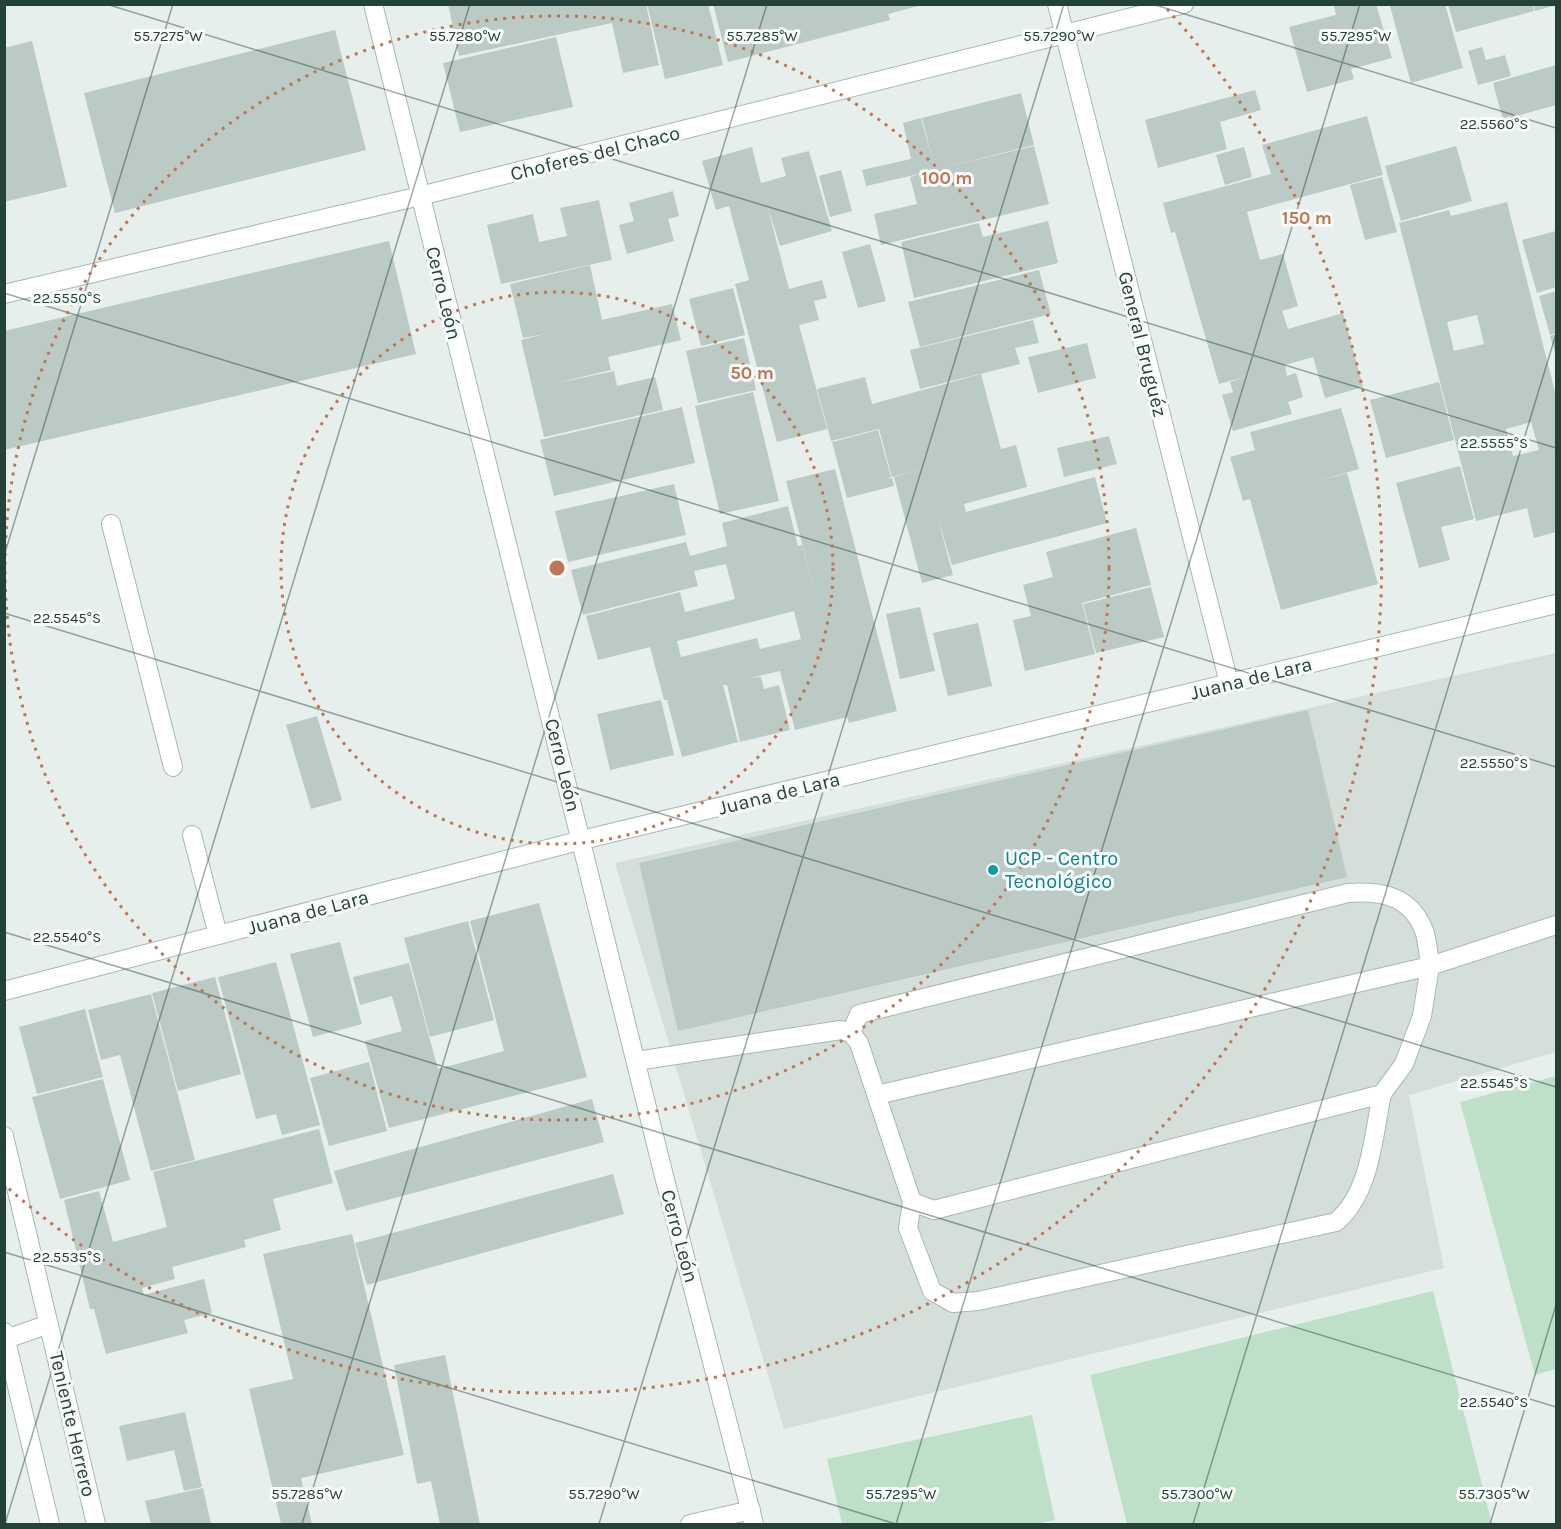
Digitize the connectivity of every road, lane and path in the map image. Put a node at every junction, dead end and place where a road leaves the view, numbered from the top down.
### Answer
1 (373, 4) edge
2 (1058, 4) edge
3 (1184, 4) edge
4 (1065, 36) junction
5 (420, 196) junction
6 (4, 294) edge
7 (111, 524) dead end
8 (1557, 604) edge
9 (1230, 684) junction
10 (173, 766) dead end
11 (192, 835) dead end
12 (582, 840) junction
13 (1557, 925) edge
14 (218, 936) junction
15 (1430, 966) junction
16 (4, 992) edge
17 (851, 1033) junction
18 (636, 1061) junction
19 (1382, 1094) junction
20 (877, 1095) junction
21 (4, 1136) edge
22 (912, 1202) junction
23 (49, 1324) junction
24 (5, 1335) edge
25 (752, 1517) edge
26 (50, 1524) edge
27 (96, 1524) edge
28 (690, 1524) edge

1 - 5 street, Cerro León
2 - 4 street, General Bruguéz
3 - 4 street, Choferes del Chaco
4 - 5 street, Choferes del Chaco
4 - 9 street, General Bruguéz
5 - 6 street, Choferes del Chaco
5 - 12 street, Cerro León
7 - 10 street
8 - 9 street, Juana de Lara
9 - 12 street, Juana de Lara
11 - 14 street
12 - 14 street, Juana de Lara
12 - 18 street, Cerro León
13 - 15 street
14 - 16 street, Juana de Lara
15 - 17 street
15 - 19 street
15 - 20 street
17 - 18 street
17 - 20 street
18 - 25 street, Cerro León
19 - 22 street
19 - 22 street
20 - 22 street
21 - 23 street, Teniente Herrero
23 - 24 street, Teniente Herrero
23 - 27 street, Teniente Herrero
24 - 26 street, Teniente Herrero
25 - 28 street

